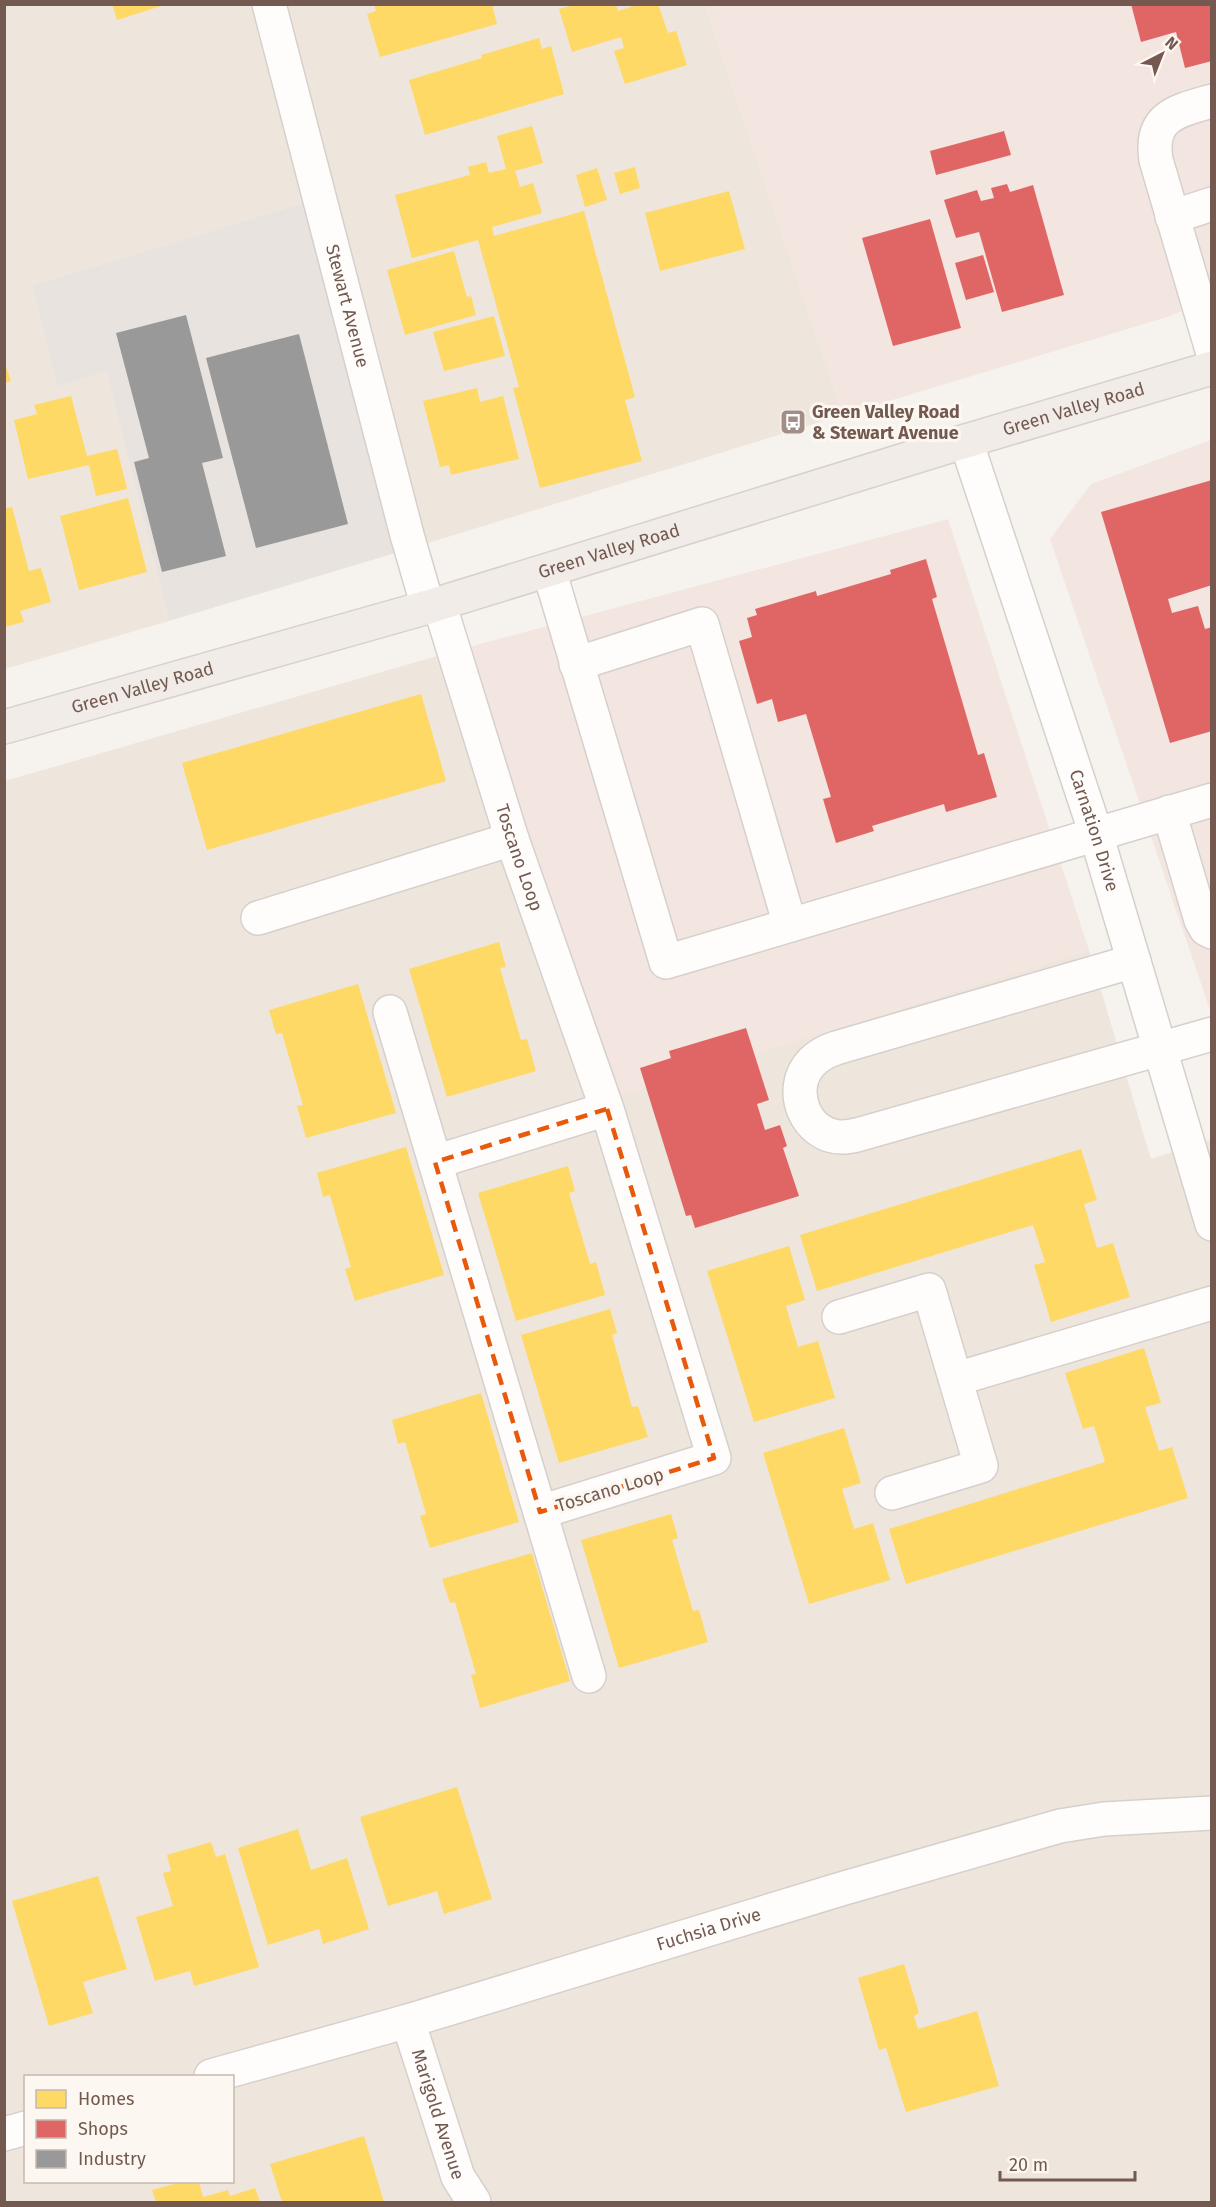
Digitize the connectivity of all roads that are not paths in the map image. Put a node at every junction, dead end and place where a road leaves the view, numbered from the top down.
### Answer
1 (268, 4) edge
2 (1212, 100) edge
3 (1212, 204) edge
4 (1172, 217) junction
5 (1212, 350) edge
6 (1212, 368) edge
7 (966, 441) junction
8 (549, 570) junction
9 (434, 605) junction
10 (576, 664) junction
11 (4, 727) edge
12 (1212, 800) edge
13 (1169, 812) junction
14 (1096, 834) junction
15 (512, 839) junction
16 (258, 918) dead end
17 (790, 925) junction
18 (1212, 932) edge
19 (1134, 961) junction
20 (390, 1012) dead end
21 (1212, 1034) edge
22 (1160, 1050) junction
23 (607, 1109) junction
24 (435, 1162) junction
25 (1212, 1224) edge
26 (1212, 1303) edge
27 (839, 1317) dead end
28 (956, 1379) junction
29 (892, 1493) dead end
30 (540, 1512) junction
31 (589, 1676) dead end
32 (1212, 1813) edge
33 (408, 2021) junction
34 (214, 2075) edge
35 (24, 2129) edge
36 (4, 2134) edge
37 (474, 2202) edge

1 - 9 street, Stewart Avenue
2 - 4 street
3 - 4 street
4 - 5 street
6 - 7 main road, Green Valley Road
7 - 8 main road, Green Valley Road
7 - 14 street, Carnation Drive
8 - 9 main road, Green Valley Road
8 - 10 street
9 - 11 main road, Green Valley Road
9 - 15 street, Toscano Loop
10 - 17 street
10 - 17 street
12 - 13 street
13 - 14 street
13 - 18 street
14 - 17 street
14 - 19 street, Carnation Drive
15 - 16 street
15 - 23 street, Toscano Loop
19 - 22 street, Carnation Drive
19 - 22 street
20 - 24 street, Toscano Loop
21 - 22 street
22 - 25 street, Carnation Drive
23 - 24 street
23 - 30 street, Toscano Loop
24 - 30 street, Toscano Loop
26 - 28 street
27 - 28 street
28 - 29 street
30 - 31 street
32 - 33 street, Fuchsia Drive
33 - 34 street, Fuchsia Drive
33 - 37 street, Marigold Avenue
35 - 36 street

